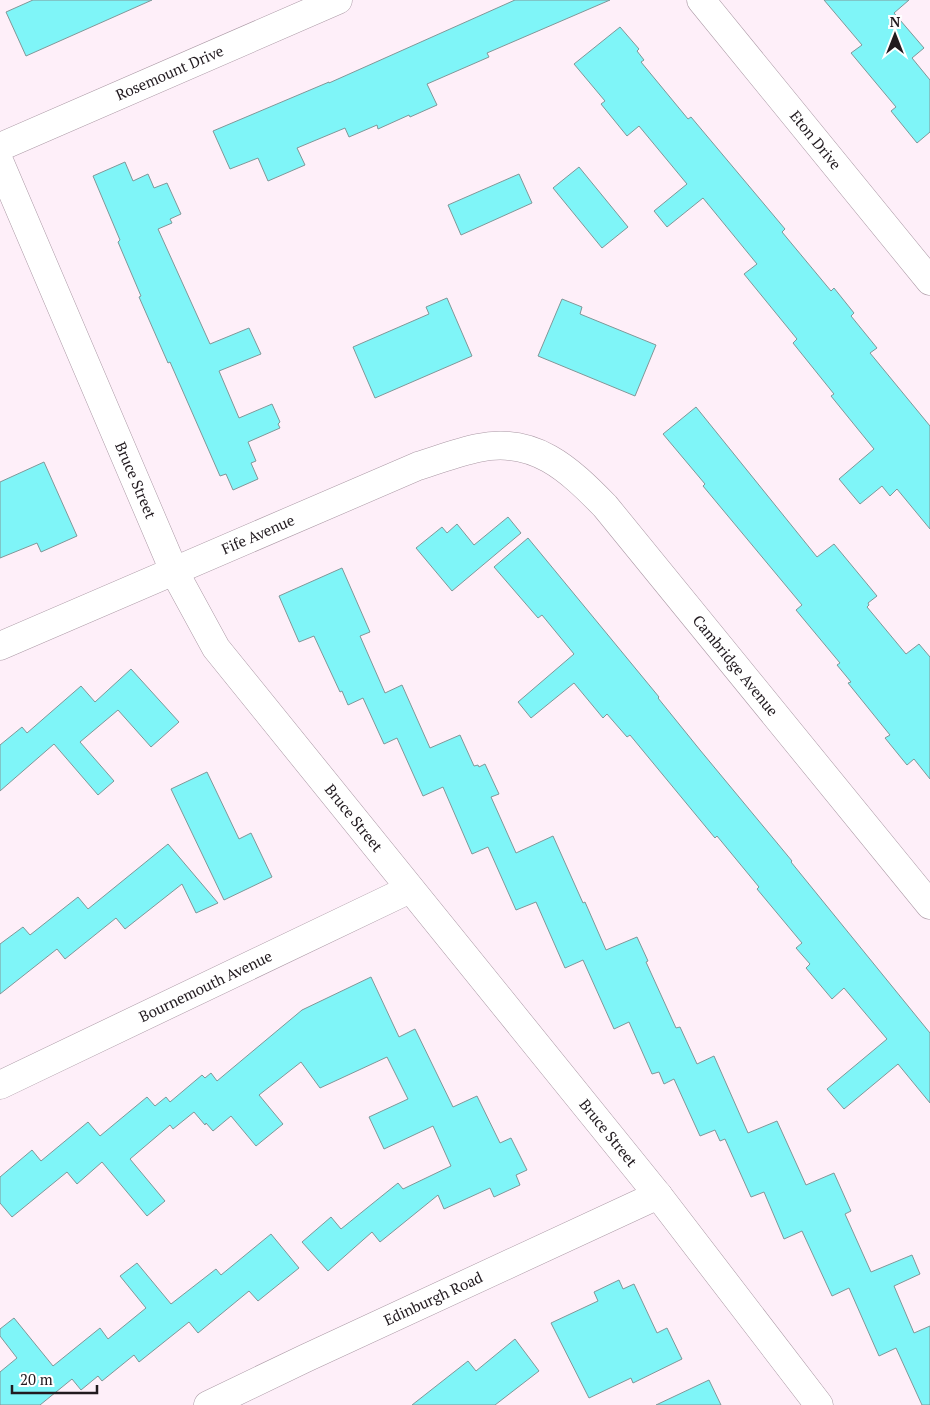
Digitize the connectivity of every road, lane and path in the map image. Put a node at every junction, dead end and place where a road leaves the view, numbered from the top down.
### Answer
1 (338, 0) edge
2 (701, 0) edge
3 (0, 147) edge
4 (0, 163) edge
5 (930, 281) edge
6 (524, 448) joint
7 (174, 571) junction
8 (0, 646) edge
9 (410, 890) junction
10 (930, 905) edge
11 (0, 1085) edge
12 (658, 1195) junction
13 (208, 1405) edge
14 (819, 1405) edge

1 - 3 street, Rosemount Drive
2 - 5 street, Eton Drive
4 - 7 street, Bruce Street
6 - 7 street, Fife Avenue
6 - 10 street, Cambridge Avenue
7 - 8 street, Fife Avenue
7 - 9 street, Bruce Street
9 - 11 street, Bournemouth Avenue
9 - 12 street, Bruce Street
12 - 13 street, Edinburgh Road
12 - 14 street, Bruce Street

